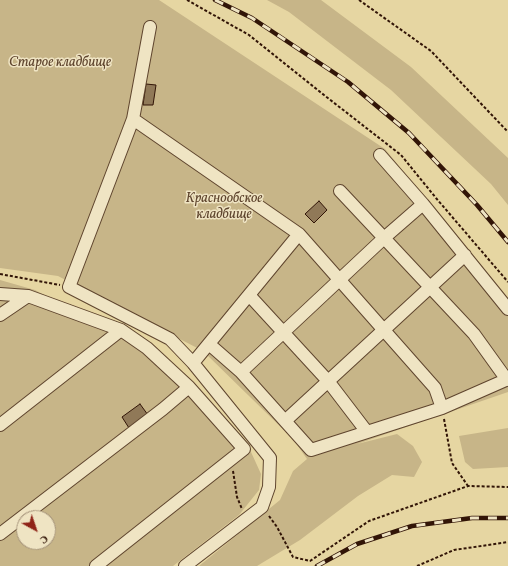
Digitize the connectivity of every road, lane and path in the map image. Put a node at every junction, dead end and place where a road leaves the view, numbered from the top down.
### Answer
1 (187, 0) edge
2 (359, 0) edge
3 (150, 27) dead end
4 (133, 118) junction
5 (508, 132) edge
6 (380, 155) dead end
7 (340, 191) dead end
8 (423, 204) junction
9 (299, 234) junction
10 (384, 238) junction
11 (465, 256) junction
12 (0, 274) edge
13 (340, 279) junction
14 (508, 282) edge
15 (69, 287) junction
16 (430, 288) junction
17 (0, 294) edge
18 (250, 295) junction
19 (28, 296) junction
20 (508, 309) edge
21 (0, 315) edge
22 (385, 329) junction
23 (121, 330) junction
24 (283, 333) junction
25 (209, 344) junction
26 (193, 363) junction
27 (241, 372) junction
28 (507, 379) edge
29 (328, 381) junction
30 (189, 387) junction
31 (442, 408) junction
32 (284, 421) junction
33 (0, 425) edge
34 (367, 432) junction
35 (230, 461) junction
36 (468, 486) junction
37 (508, 486) edge
38 (262, 507) junction
39 (245, 520) junction
40 (0, 534) edge
41 (508, 542) edge
42 (96, 566) edge
43 (185, 566) edge
44 (417, 566) edge

1 - 14 path
2 - 5 path
3 - 4 lane
4 - 9 lane
4 - 15 lane
6 - 8 lane
7 - 10 lane
8 - 10 lane
8 - 11 lane
9 - 13 lane
9 - 18 lane
10 - 13 lane
10 - 16 lane
11 - 16 lane
11 - 20 lane
12 - 15 path
13 - 22 lane
13 - 24 lane
15 - 26 lane
16 - 22 lane
16 - 28 lane
17 - 19 lane
18 - 24 lane
18 - 25 lane
19 - 21 lane
19 - 23 lane
22 - 29 lane
22 - 31 lane
23 - 30 lane
23 - 33 lane
24 - 27 lane
24 - 29 lane
25 - 26 lane
25 - 27 lane
26 - 38 lane
27 - 32 lane
28 - 31 lane
29 - 32 lane
29 - 34 lane
30 - 35 lane
30 - 40 lane
31 - 34 lane
31 - 36 path
32 - 34 lane
35 - 39 path
35 - 42 lane
36 - 37 path
36 - 38 path
38 - 39 lane
39 - 43 lane
41 - 44 path

